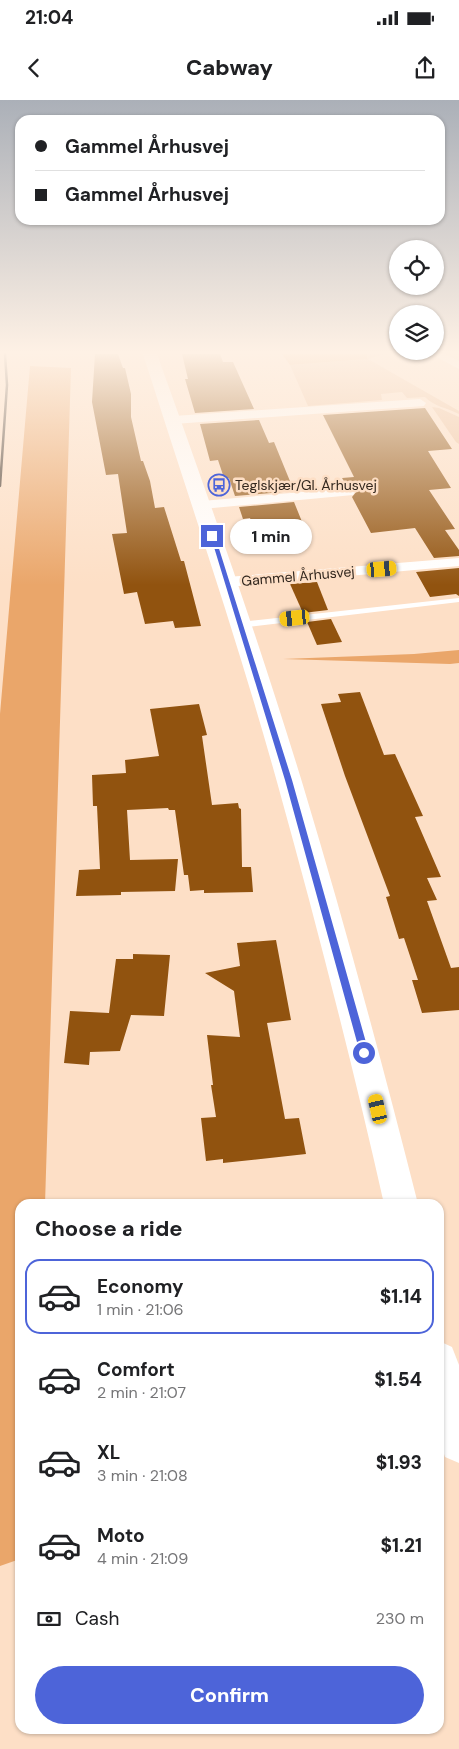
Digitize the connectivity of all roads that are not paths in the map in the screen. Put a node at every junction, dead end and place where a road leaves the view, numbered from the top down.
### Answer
1 (178, 431) edge
2 (348, 492) dead end
3 (202, 505) junction
4 (459, 562) edge
5 (227, 582) junction
6 (459, 600) edge
7 (240, 624) junction
8 (400, 1199) edge
9 (444, 1381) edge
10 (459, 1443) edge

1 - 3 street, Gammel Århusvej
2 - 3 street
3 - 5 street, Gammel Århusvej
4 - 5 street, Gammel Århusvej
5 - 7 street, Gammel Århusvej
6 - 7 lane
7 - 8 street, Gammel Århusvej
9 - 10 street

